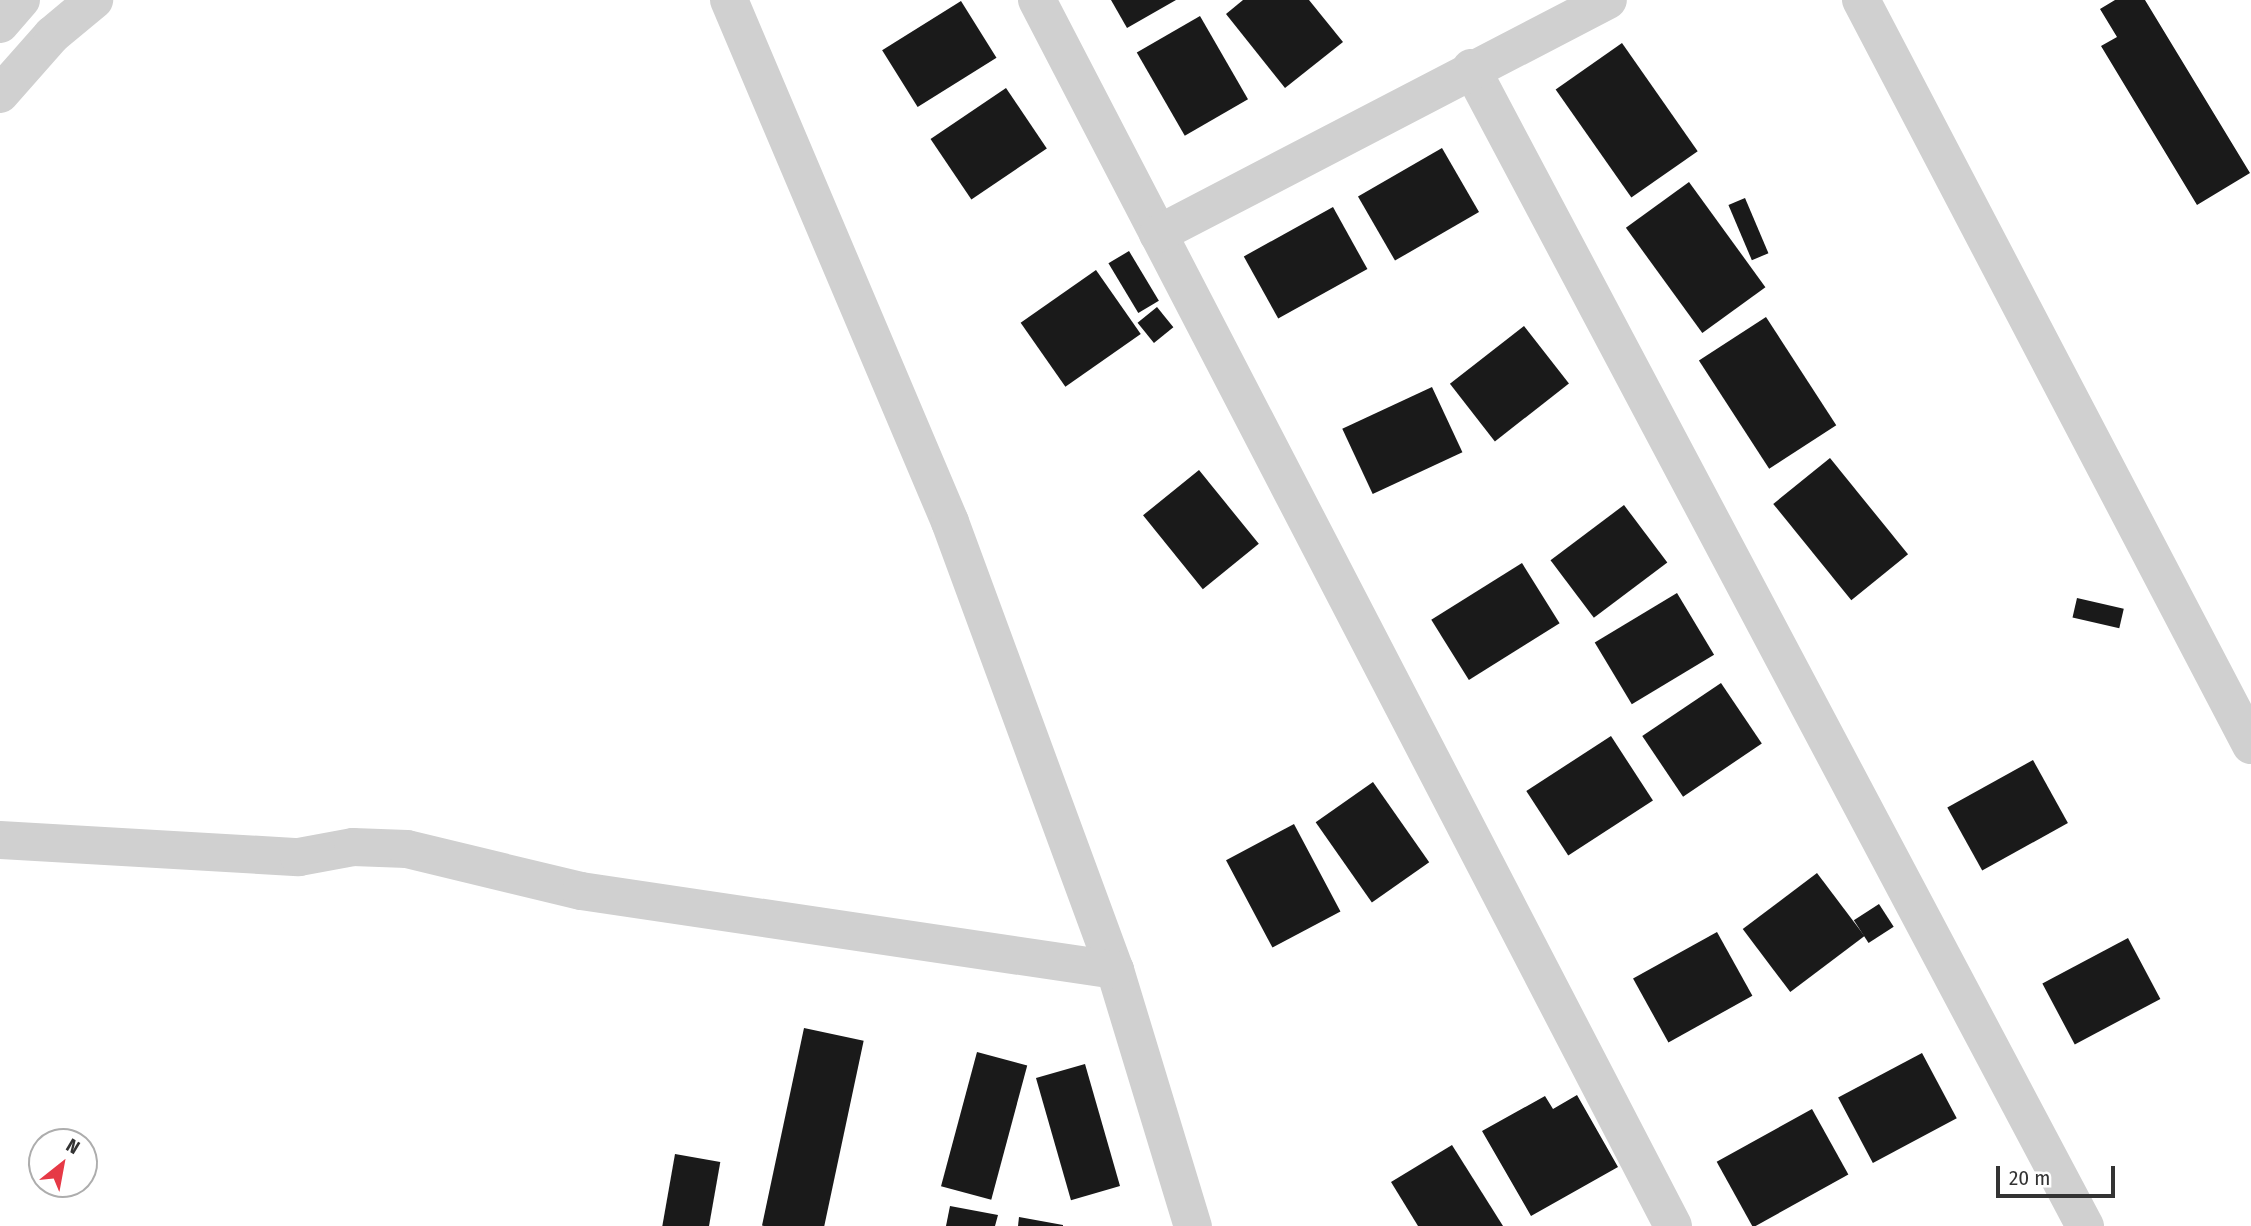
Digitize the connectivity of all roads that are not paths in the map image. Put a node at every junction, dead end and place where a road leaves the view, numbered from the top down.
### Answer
1 (21, 0) edge
2 (94, 0) edge
3 (729, 0) edge
4 (1037, 0) edge
5 (1608, 0) edge
6 (1861, 0) edge
7 (0, 24) edge
8 (1471, 68) junction
9 (0, 94) edge
10 (1158, 234) junction
11 (2251, 746) edge
12 (0, 840) edge
13 (1115, 970) junction
14 (1193, 1226) edge
15 (1673, 1226) edge
16 (2085, 1226) edge

1 - 7 street
2 - 9 street
3 - 13 street
4 - 10 street
5 - 8 street
6 - 11 street
8 - 10 street
8 - 16 street
10 - 15 street
12 - 13 street
13 - 14 street

